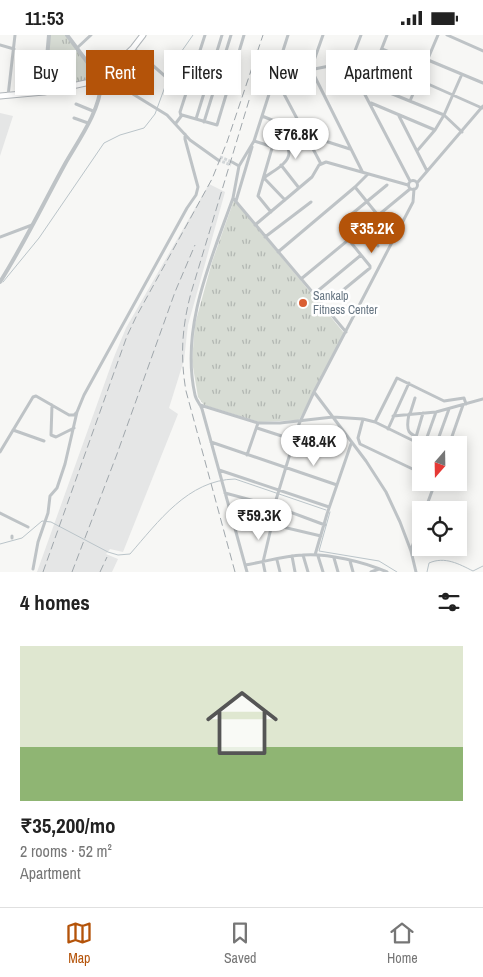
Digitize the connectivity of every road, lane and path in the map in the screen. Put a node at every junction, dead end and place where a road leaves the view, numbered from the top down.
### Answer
1 (14, 35) edge
2 (49, 35) edge
3 (67, 35) edge
4 (91, 35) edge
5 (143, 35) edge
6 (205, 35) edge
7 (222, 35) edge
8 (231, 35) edge
9 (244, 35) edge
10 (288, 35) edge
11 (323, 35) edge
12 (361, 35) edge
13 (387, 35) edge
14 (438, 35) edge
15 (446, 35) edge
16 (0, 45) edge
17 (77, 48) junction
18 (133, 48) joint
19 (14, 49) junction
20 (382, 49) edge
21 (48, 50) edge
22 (200, 50) edge
23 (217, 50) edge
24 (226, 50) edge
25 (240, 50) edge
26 (283, 50) edge
27 (355, 50) edge
28 (483, 51) edge
29 (316, 55) edge
30 (430, 55) edge
31 (86, 60) edge
32 (430, 61) edge
33 (462, 74) junction
34 (164, 75) edge
35 (316, 79) edge
36 (483, 83) edge
37 (430, 85) edge
38 (15, 95) edge
39 (99, 95) edge
40 (134, 95) edge
41 (186, 95) edge
42 (203, 95) edge
43 (212, 95) edge
44 (226, 95) edge
45 (269, 95) edge
46 (285, 95) edge
47 (366, 95) edge
48 (395, 95) edge
49 (413, 95) edge
50 (453, 95) junction
51 (0, 96) edge
52 (8, 96) junction
53 (410, 101) junction
54 (370, 103) junction
55 (76, 104) dead end
56 (482, 107) edge
57 (93, 111) junction
58 (399, 115) junction
59 (444, 115) junction
60 (180, 116) junction
61 (262, 116) junction
62 (74, 118) dead end
63 (196, 119) junction
64 (204, 122) junction
65 (88, 123) junction
66 (176, 123) junction
67 (434, 130) junction
68 (277, 131) junction
69 (462, 131) junction
70 (184, 133) junction
71 (306, 135) junction
72 (254, 141) junction
73 (273, 147) junction
74 (351, 149) junction
75 (417, 151) junction
76 (218, 158) tunnel mouth
77 (233, 164) tunnel mouth
78 (321, 164) junction
79 (281, 165) junction
80 (239, 166) junction
81 (427, 171) junction
82 (362, 172) junction
83 (368, 174) junction
84 (264, 178) junction
85 (417, 183) junction
86 (387, 185) dead end
87 (411, 186) junction
88 (354, 187) junction
89 (299, 188) junction
90 (235, 200) junction
91 (285, 200) junction
92 (311, 202) dead end
93 (366, 202) junction
94 (271, 212) junction
95 (377, 214) junction
96 (342, 222) dead end
97 (33, 225) junction
98 (255, 225) junction
99 (362, 227) junction
100 (0, 237) edge
101 (265, 237) junction
102 (348, 239) junction
103 (378, 246) dead end
104 (278, 252) junction
105 (361, 255) junction
106 (301, 279) junction
107 (0, 282) edge
108 (314, 294) junction
109 (331, 300) dead end
110 (346, 332) junction
111 (409, 383) junction
112 (314, 392) junction
113 (415, 398) dead end
114 (483, 399) edge
115 (464, 404) junction
116 (52, 405) junction
117 (200, 405) junction
118 (449, 409) junction
119 (77, 412) junction
120 (436, 412) junction
121 (423, 413) junction
122 (410, 415) junction
123 (393, 416) junction
124 (333, 417) junction
125 (364, 419) junction
126 (300, 421) junction
127 (258, 423) junction
128 (376, 423) junction
129 (74, 428) junction
130 (257, 428) junction
131 (388, 429) junction
132 (13, 431) junction
133 (414, 436) edge
134 (416, 436) edge
135 (428, 436) edge
136 (439, 436) edge
137 (452, 436) edge
138 (294, 440) junction
139 (412, 440) edge
140 (44, 441) dead end
141 (211, 442) junction
142 (351, 443) junction
143 (359, 443) junction
144 (354, 447) junction
145 (0, 452) edge
146 (247, 455) junction
147 (285, 467) junction
148 (412, 469) edge
149 (218, 470) junction
150 (337, 485) junction
151 (278, 490) junction
152 (225, 493) junction
153 (274, 506) junction
154 (329, 508) junction
155 (0, 513) edge
156 (231, 515) junction
157 (271, 523) junction
158 (325, 525) junction
159 (28, 527) dead end
160 (321, 536) junction
161 (412, 548) edge
162 (411, 551) junction
163 (303, 555) junction
164 (316, 555) junction
165 (292, 556) junction
166 (334, 558) junction
167 (277, 559) junction
168 (350, 561) junction
169 (263, 562) junction
170 (367, 563) junction
171 (245, 565) junction
172 (33, 569) dead end
173 (379, 569) junction
174 (416, 571) edge
175 (246, 572) edge
176 (265, 572) edge
177 (280, 572) edge
178 (295, 572) edge
179 (308, 572) edge
180 (323, 572) edge
181 (338, 572) edge
182 (353, 572) edge
183 (370, 572) edge
184 (386, 572) edge

1 - 19 street
2 - 21 street
3 - 17 street
4 - 17 street
5 - 18 main road
6 - 22 street
7 - 23 street
8 - 24 street
9 - 25 street
10 - 26 street
11 - 29 street
12 - 27 street
13 - 20 street
14 - 30 street
15 - 28 street
16 - 19 street
17 - 31 street
18 - 34 street
19 - 52 street
32 - 33 street
33 - 36 street
33 - 50 street
35 - 74 street
37 - 50 street
38 - 52 main road
39 - 57 street
40 - 66 street
41 - 60 street
42 - 63 street
43 - 64 street
44 - 64 street
45 - 61 street
46 - 71 street
47 - 54 street
48 - 53 street
49 - 53 street
50 - 56 street
50 - 59 street
51 - 52 main road
53 - 59 street
54 - 58 street
54 - 87 street
55 - 57 street
56 - 69 street
57 - 65 street
58 - 67 street
58 - 75 street
59 - 67 street
59 - 69 street
60 - 63 street
60 - 66 street
61 - 68 street
61 - 72 street
62 - 65 street
63 - 64 street
65 - 97 street
66 - 70 street
67 - 75 street
68 - 73 street
68 - 79 street
69 - 81 street
70 - 76 street
70 - 119 street
71 - 74 street
71 - 78 street
72 - 73 street
72 - 80 street
72 - 90 street
73 - 84 street
74 - 82 street
75 - 81 street
77 - 80 street
78 - 82 street
78 - 89 street
79 - 84 street
79 - 89 street
80 - 90 street
81 - 85 street
82 - 83 street
83 - 87 street
83 - 88 street
84 - 91 street
84 - 94 street
85 - 87 street
85 - 87 street
86 - 93 street
87 - 95 street
87 - 110 street
88 - 93 street
88 - 104 street
89 - 91 street
90 - 98 street
90 - 117 street
91 - 94 street
92 - 101 street
93 - 95 street
93 - 96 street
94 - 98 street
95 - 99 street
97 - 100 street
97 - 107 street
98 - 101 street
99 - 102 street
99 - 103 street
101 - 104 street
102 - 105 street
102 - 106 street
104 - 106 street
105 - 108 street
105 - 109 street
106 - 108 street
108 - 110 street
110 - 112 street
111 - 115 street
111 - 123 street
111 - 128 street
112 - 124 street
112 - 126 street
113 - 122 street
114 - 115 street
115 - 118 street
115 - 137 street
116 - 119 street
116 - 129 street
116 - 132 street
117 - 127 street
117 - 141 street
118 - 120 street
118 - 136 street
119 - 129 street
120 - 121 street
120 - 135 street
121 - 122 street
121 - 134 street
122 - 123 street
122 - 133 street
123 - 131 street
124 - 125 street
124 - 126 street
124 - 142 street
125 - 128 street
125 - 143 street
126 - 127 street
126 - 138 street
127 - 130 street
128 - 131 street
129 - 172 street
130 - 138 street
130 - 146 street
131 - 139 street
132 - 140 street
132 - 145 street
138 - 147 street
141 - 146 street
141 - 149 street
142 - 144 street
142 - 150 street
143 - 144 street
143 - 148 street
144 - 162 street
146 - 147 street
147 - 150 street
147 - 151 street
149 - 151 street
149 - 152 street
150 - 154 street
151 - 153 street
151 - 154 street
152 - 153 street
152 - 156 street
153 - 157 street
153 - 158 street
154 - 158 street
155 - 159 street
156 - 157 street
156 - 171 street
157 - 160 street
157 - 169 street
158 - 160 street
160 - 164 street
161 - 162 street
162 - 174 street
163 - 164 street
163 - 165 street
163 - 179 street
164 - 166 street
164 - 180 street
165 - 167 street
165 - 178 street
166 - 168 street
166 - 181 street
167 - 169 street
167 - 177 street
168 - 170 street
168 - 182 street
169 - 171 street
169 - 176 street
170 - 173 street
170 - 183 street
171 - 175 street
173 - 183 street
173 - 184 street

